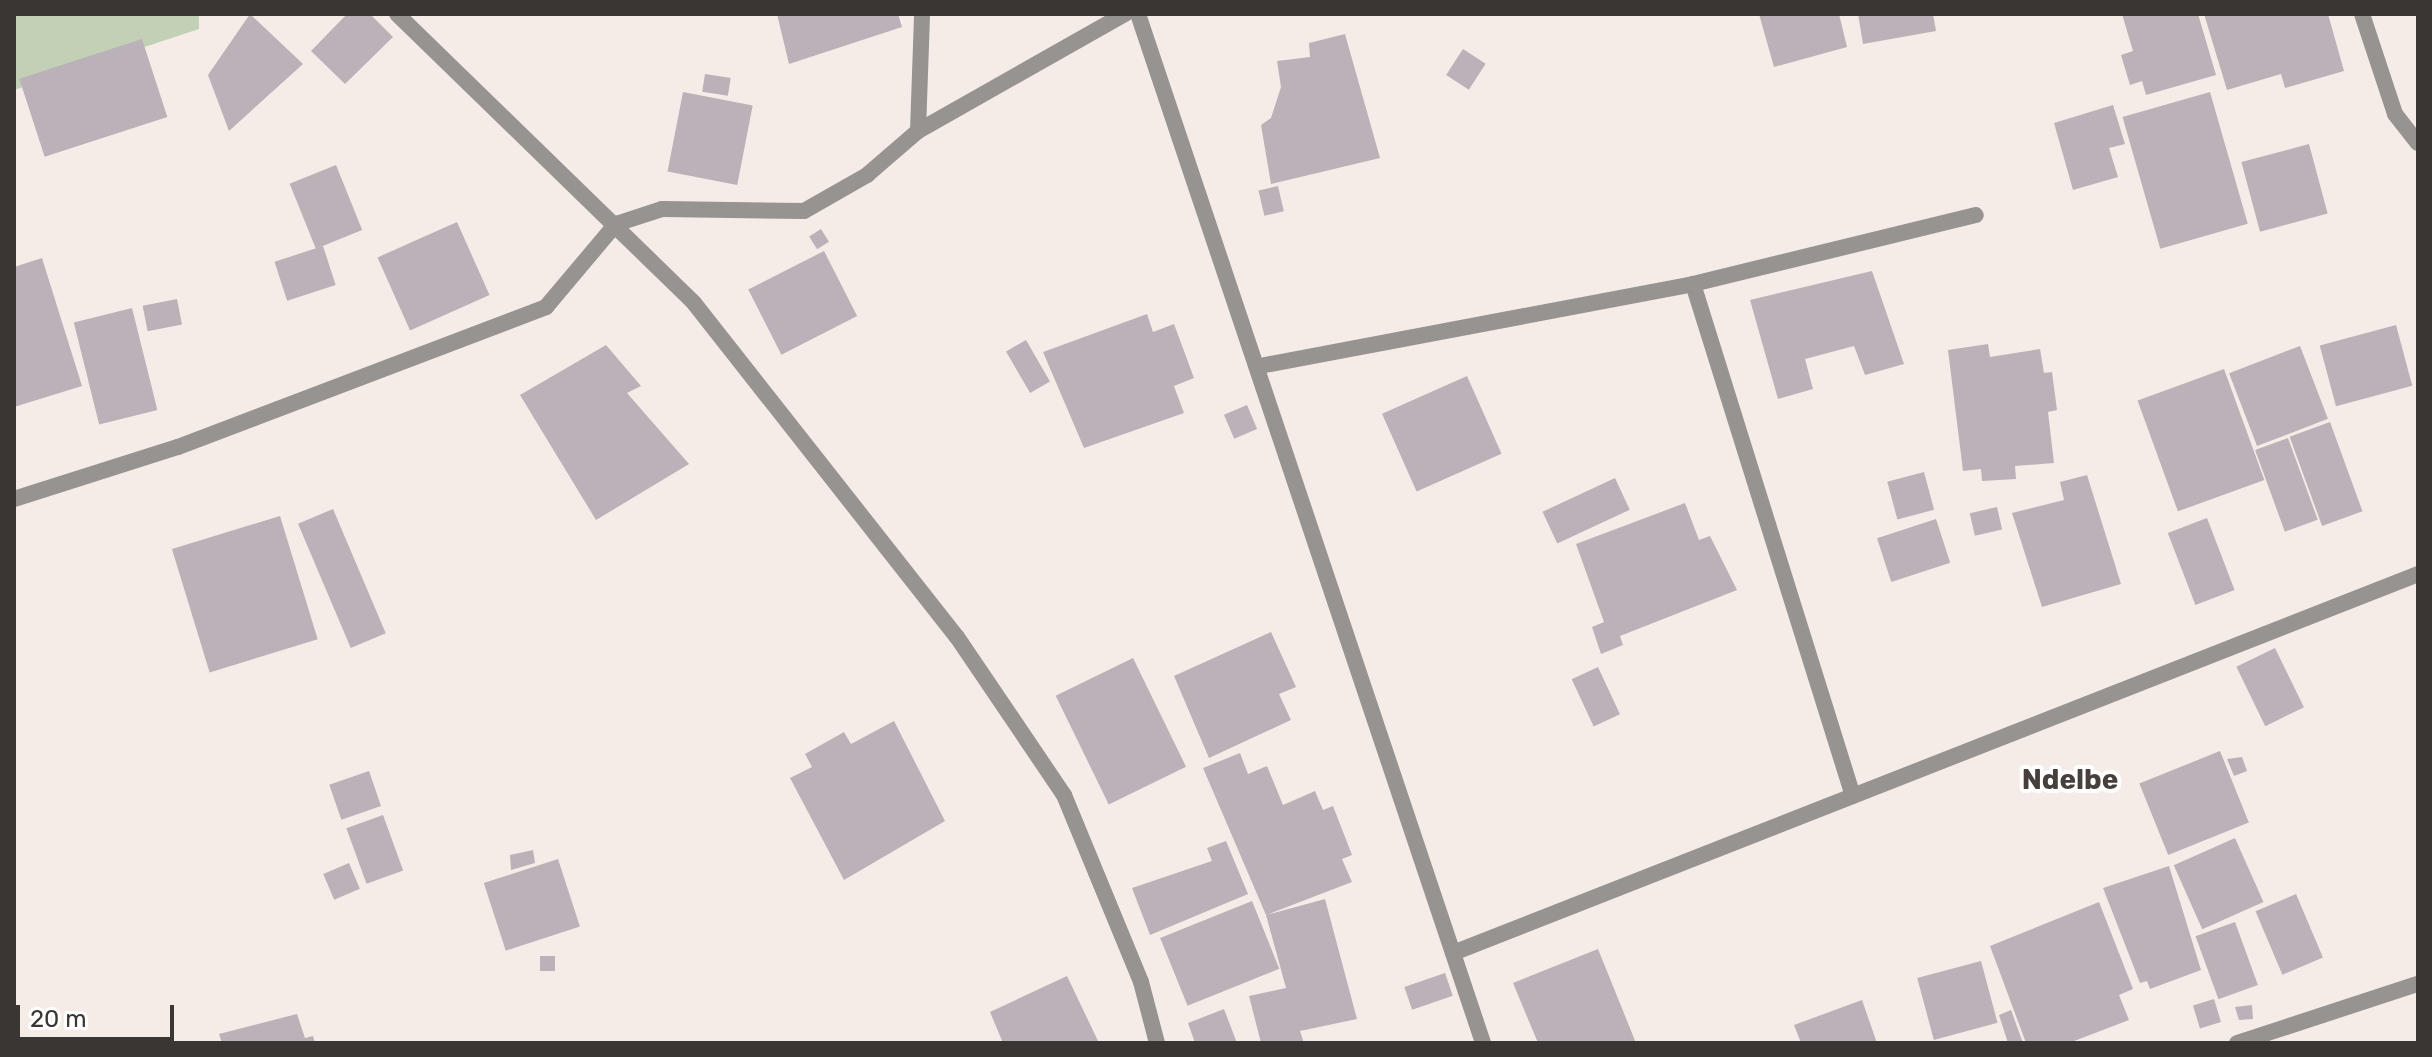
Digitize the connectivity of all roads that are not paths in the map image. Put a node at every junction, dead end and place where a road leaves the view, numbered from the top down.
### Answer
1 (397, 14) edge
2 (922, 14) edge
3 (1125, 14) edge
4 (1138, 14) edge
5 (2362, 14) edge
6 (918, 131) junction
7 (2418, 143) edge
8 (1976, 215) dead end
9 (616, 224) junction
10 (1693, 284) junction
11 (1260, 366) junction
12 (14, 499) edge
13 (2418, 574) edge
14 (1853, 796) junction
15 (1453, 953) junction
16 (2418, 984) edge
17 (1157, 1043) edge
18 (1483, 1043) edge
19 (2237, 1043) edge

1 - 9 street
2 - 6 street
3 - 6 street
4 - 11 street
5 - 7 street
6 - 9 street
8 - 10 street
9 - 12 street
9 - 17 street
10 - 11 street
10 - 14 street
11 - 15 street
13 - 14 street
14 - 15 street
15 - 18 street
16 - 19 street

